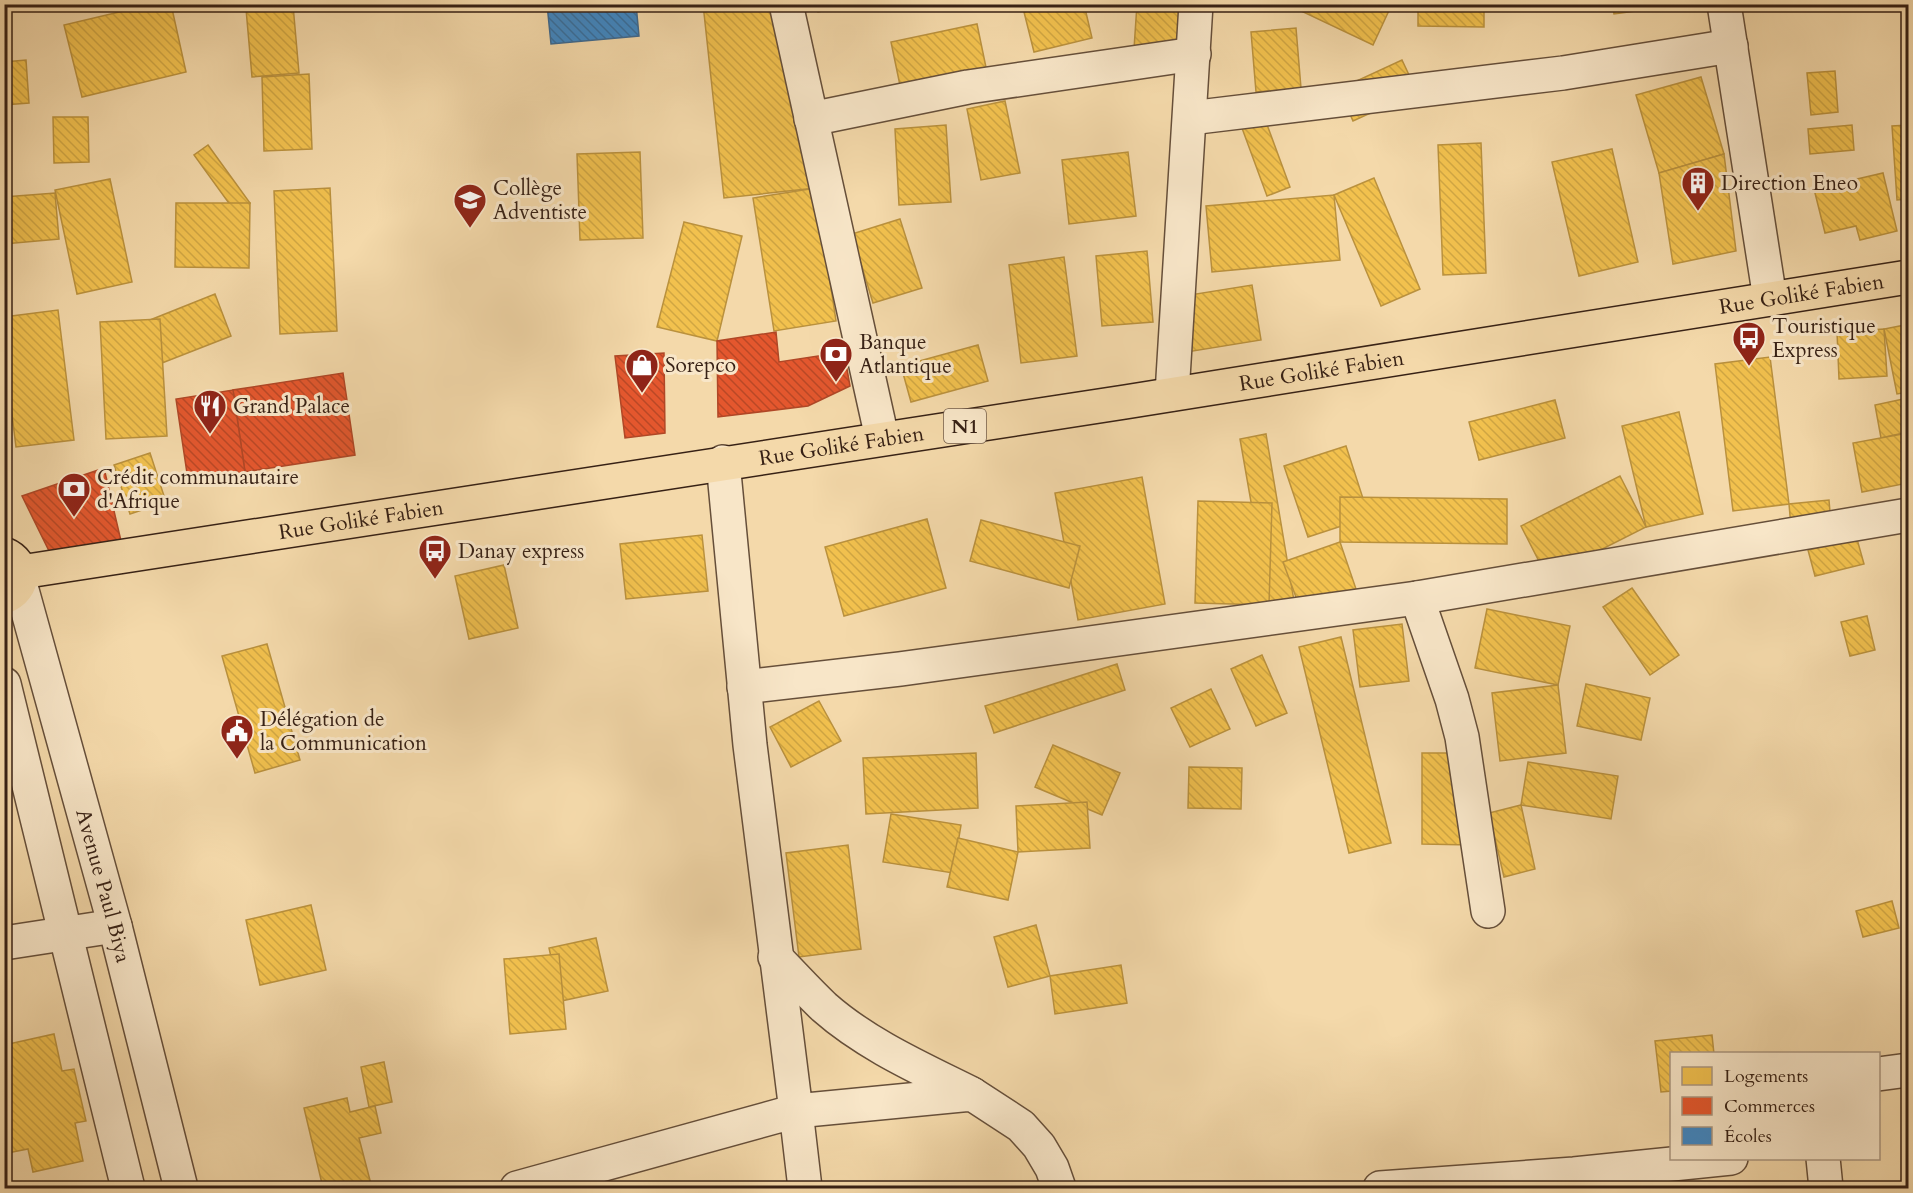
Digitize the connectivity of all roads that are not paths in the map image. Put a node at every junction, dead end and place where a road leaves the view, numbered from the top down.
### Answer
1 (786, 4) edge
2 (1196, 4) edge
3 (1724, 4) edge
4 (1731, 46) junction
5 (1194, 54) junction
6 (1190, 118) junction
7 (811, 119) junction
8 (1908, 277) edge
9 (1770, 299) junction
10 (1172, 394) junction
11 (882, 438) junction
12 (723, 462) junction
13 (1908, 515) edge
14 (12, 577) edge
15 (1417, 598) junction
16 (4, 684) edge
17 (744, 687) junction
18 (1488, 911) dead end
19 (115, 926) junction
20 (67, 934) junction
21 (4, 943) edge
22 (775, 957) junction
23 (1908, 1070) edge
24 (1880, 1074) edge
25 (972, 1094) junction
26 (796, 1111) junction
27 (1717, 1160) edge
28 (1823, 1160) edge
29 (1575, 1181) edge
30 (534, 1186) edge
31 (128, 1188) edge
32 (181, 1188) edge
33 (805, 1188) edge
34 (1059, 1188) edge
35 (1380, 1188) edge
36 (1826, 1188) edge

1 - 7 street
2 - 5 street
3 - 4 street
4 - 6 street
4 - 9 street
5 - 6 street
5 - 7 street
6 - 10 street
7 - 11 street
8 - 9 highway, Rue Goliké Fabien / N1
9 - 10 highway, Rue Goliké Fabien / N1
10 - 11 highway, Rue Goliké Fabien / N1
11 - 12 highway, Rue Goliké Fabien / N1
12 - 14 highway, Rue Goliké Fabien / N1
12 - 17 street
13 - 15 street
14 - 19 street, Avenue Paul Biya
15 - 17 street
15 - 18 street
16 - 20 street
17 - 22 street
19 - 20 street
19 - 32 street, Avenue Paul Biya
20 - 21 street
20 - 31 street
22 - 25 street
22 - 26 street
23 - 24 street
25 - 26 street
25 - 34 street
26 - 30 street
26 - 33 street
27 - 29 street
28 - 36 street
29 - 35 street

